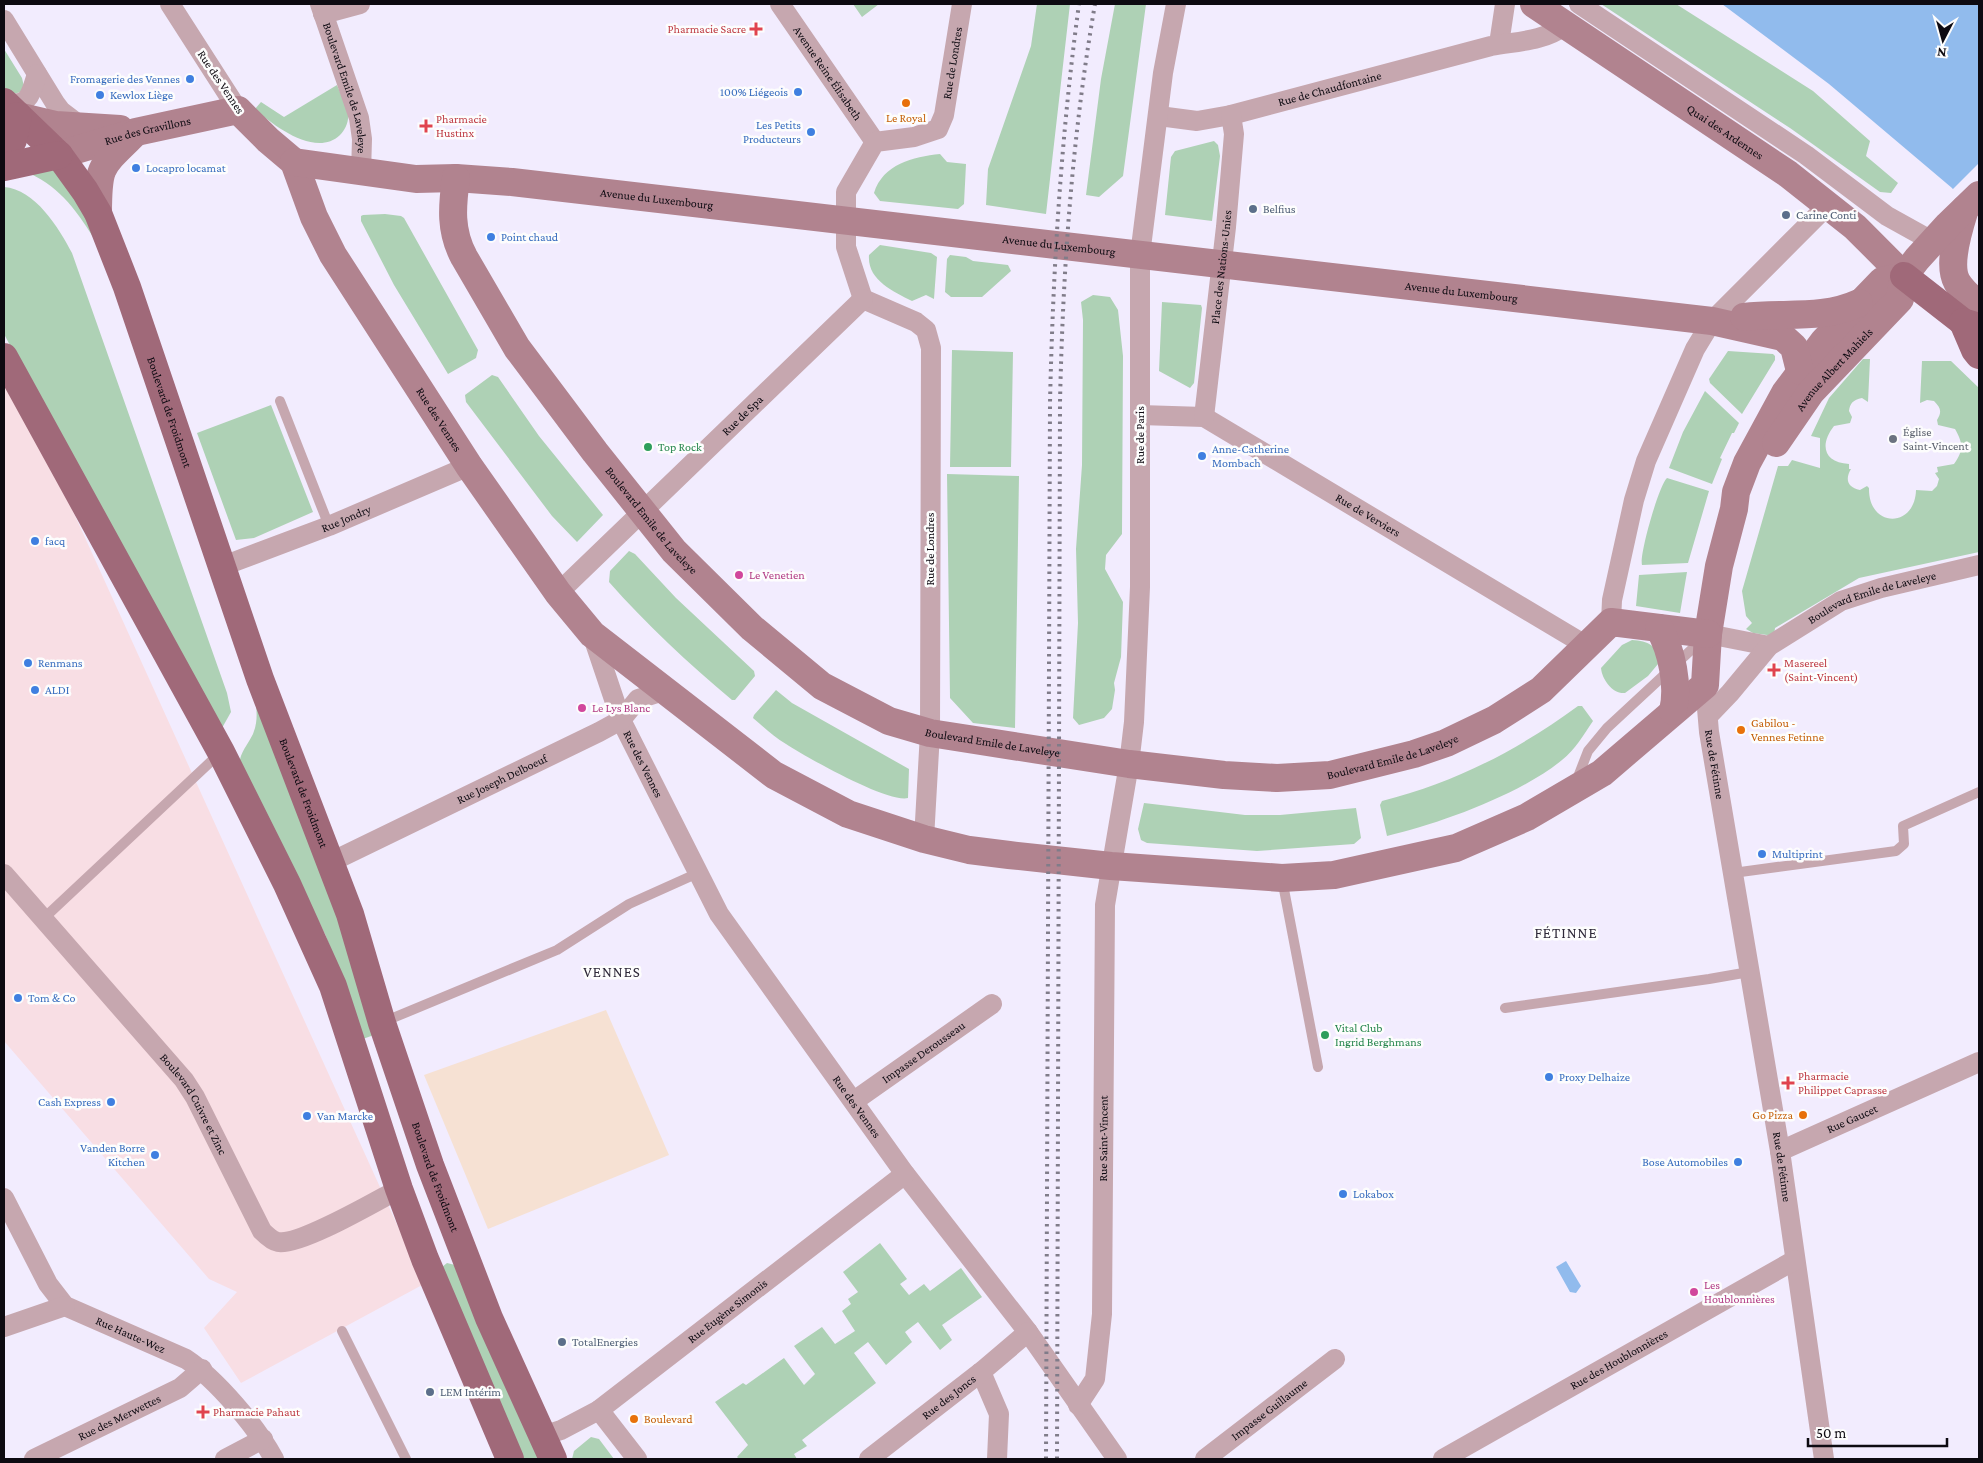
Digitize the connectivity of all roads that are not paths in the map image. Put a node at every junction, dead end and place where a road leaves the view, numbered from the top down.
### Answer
1 (170, 4) edge
2 (360, 4) edge
3 (780, 4) edge
4 (962, 4) edge
5 (1176, 4) edge
6 (1505, 4) edge
7 (1534, 4) edge
8 (322, 9) edge
9 (1572, 14) edge
10 (4, 20) edge
11 (1499, 44) junction
12 (36, 74) junction
13 (9, 107) edge
14 (238, 110) junction
15 (1159, 116) junction
16 (1231, 116) junction
17 (84, 128) junction
18 (136, 132) junction
19 (875, 142) junction
20 (4, 155) edge
21 (59, 155) junction
22 (294, 162) junction
23 (4, 168) edge
24 (361, 173) junction
25 (456, 178) junction
26 (1972, 202) edge
27 (1828, 205) junction
28 (98, 213) junction
29 (846, 220) junction
30 (1932, 241) junction
31 (1140, 255) junction
32 (1222, 264) junction
33 (1904, 276) junction
34 (863, 299) junction
35 (1860, 302) junction
36 (1974, 318) edge
37 (1712, 321) junction
38 (1979, 355) edge
39 (5, 363) edge
40 (1800, 371) junction
41 (280, 401) dead end
42 (1140, 415) junction
43 (1204, 417) junction
44 (469, 466) junction
45 (1734, 509) junction
46 (642, 511) junction
47 (329, 526) junction
48 (1979, 565) edge
49 (223, 566) junction
50 (558, 593) junction
51 (1611, 622) junction
52 (1659, 628) junction
53 (592, 634) junction
54 (1708, 634) junction
55 (1587, 646) junction
56 (1769, 646) junction
57 (1671, 667) junction
58 (1705, 685) junction
59 (667, 690) junction
60 (1673, 711) junction
61 (1708, 716) junction
62 (620, 720) junction
63 (930, 733) junction
64 (221, 752) junction
65 (1129, 764) junction
66 (1979, 792) edge
67 (1572, 793) junction
68 (924, 839) junction
69 (331, 862) junction
70 (1111, 866) junction
71 (698, 873) junction
72 (1733, 873) junction
73 (4, 874) edge
74 (1282, 878) junction
75 (42, 920) junction
76 (1749, 972) junction
77 (992, 1004) dead end
78 (1505, 1008) dead end
79 (382, 1023) junction
80 (1979, 1062) edge
81 (1318, 1067) dead end
82 (854, 1101) junction
83 (1780, 1152) junction
84 (905, 1174) junction
85 (399, 1190) junction
86 (4, 1198) edge
87 (1795, 1260) junction
88 (65, 1306) junction
89 (4, 1327) edge
90 (342, 1331) dead end
91 (1028, 1332) junction
92 (1335, 1359) dead end
93 (202, 1370) junction
94 (981, 1372) junction
95 (1078, 1406) junction
96 (599, 1410) junction
97 (263, 1439) junction
98 (547, 1448) edge
99 (34, 1459) edge
100 (225, 1459) edge
101 (274, 1459) edge
102 (406, 1459) edge
103 (510, 1459) edge
104 (636, 1459) edge
105 (868, 1459) edge
106 (997, 1459) edge
107 (1117, 1459) edge
108 (1205, 1459) edge
109 (1443, 1459) edge
110 (1824, 1459) edge

1 - 14 street, Rue des Vennes
2 - 8 street
3 - 19 street, Avenue Reine Élisabeth
4 - 19 street, Rue de Londres
5 - 15 street, Rue de Paris
6 - 11 street
7 - 9 street, Quai des Ardennes
8 - 24 street, Boulevard Emile de Laveleye
9 - 11 street, Rue de Chaudfontaine
9 - 27 street, Quai des Ardennes
9 - 30 street, Quai des Ardennes
10 - 12 street
11 - 16 street, Rue de Chaudfontaine
12 - 13 street
12 - 17 street
13 - 17 street
13 - 20 main road
13 - 21 main road, Boulevard de Froidmont
14 - 18 street, Rue des Gravillons
14 - 22 street, Rue des Vennes
15 - 16 street, Rue de Chaudfontaine
15 - 31 street, Rue de Paris
16 - 32 street, Place des Nations-Unies
17 - 18 street
18 - 21 street, Rue des Gravillons
18 - 28 street
19 - 29 street
21 - 23 main road
21 - 28 main road, Boulevard de Froidmont
22 - 24 street, Avenue du Luxembourg
22 - 44 street, Rue des Vennes
24 - 25 street, Avenue du Luxembourg
25 - 29 street, Avenue du Luxembourg
25 - 46 street, Boulevard Emile de Laveleye
26 - 30 street
26 - 36 street
27 - 33 street, Quai des Ardennes
27 - 37 street
28 - 49 main road, Boulevard de Froidmont
29 - 31 street, Avenue du Luxembourg
29 - 34 street
30 - 33 street
31 - 32 street, Avenue du Luxembourg
31 - 42 street, Rue de Paris
32 - 37 street, Avenue du Luxembourg
32 - 43 street, Place des Nations-Unies
33 - 35 street, Avenue Albert Mahiels
33 - 36 main road
33 - 45 street, Avenue Albert Mahiels
34 - 46 street, Rue de Spa
34 - 63 street, Rue de Londres
35 - 37 street, Avenue Albert Mahiels
35 - 40 street, Avenue Albert Mahiels
36 - 38 main road
37 - 40 street, Avenue du Luxembourg
37 - 51 street
39 - 64 main road
40 - 45 street, Avenue Albert Mahiels
41 - 47 lane
42 - 43 street, Rue de Verviers
42 - 65 street, Rue de Paris
43 - 55 street, Rue de Verviers
44 - 47 street, Rue Jondry
44 - 50 street, Rue des Vennes
45 - 54 street, Avenue Albert Mahiels
46 - 50 street, Rue de Spa
46 - 63 street, Boulevard Emile de Laveleye
47 - 49 street, Rue Jondry
48 - 56 street, Boulevard Emile de Laveleye
49 - 69 main road, Boulevard de Froidmont
50 - 53 street, Rue des Vennes
51 - 52 street
51 - 55 street, Boulevard Emile de Laveleye
52 - 54 street
52 - 57 street
53 - 59 street
53 - 62 street, Rue des Vennes
54 - 56 street
54 - 57 lane
54 - 58 street, Avenue Albert Mahiels
55 - 65 street, Boulevard Emile de Laveleye
56 - 61 street, Boulevard Emile de Laveleye
57 - 60 street
57 - 67 lane
58 - 60 street
58 - 61 street, Rue de Fétinne
59 - 62 street, Rue Joseph Delboeuf
59 - 68 street
60 - 67 street
61 - 72 street, Rue de Fétinne
62 - 69 street, Rue Joseph Delboeuf
62 - 71 street, Rue des Vennes
63 - 65 street, Boulevard Emile de Laveleye
63 - 68 street, Rue de Londres
64 - 75 lane
64 - 85 main road
65 - 70 street, Rue de Paris
66 - 72 lane
67 - 74 street
68 - 70 street
69 - 79 main road, Boulevard de Froidmont
70 - 74 street
70 - 95 street, Rue Saint-Vincent
71 - 79 lane
71 - 82 street, Rue des Vennes
72 - 76 street, Rue de Fétinne
73 - 75 street, Boulevard Cuivre et Zinc
74 - 81 lane
75 - 85 street, Boulevard Cuivre et Zinc
76 - 78 lane
76 - 83 street, Rue de Fétinne
77 - 82 street, Impasse Derousseau
79 - 98 main road, Boulevard de Froidmont
80 - 83 street, Rue Gaucet
82 - 84 street, Rue des Vennes
83 - 87 street, Rue de Fétinne
84 - 91 street, Rue des Vennes
84 - 96 street, Rue Eugène Simonis
85 - 103 main road
86 - 88 street, Rue Haute-Wez
87 - 109 street, Rue des Houblonnières
87 - 110 street, Rue de Fétinne
88 - 89 street
88 - 93 street, Rue Haute-Wez
90 - 102 lane
91 - 94 street, Rue des Joncs
91 - 95 street, Rue des Vennes
92 - 108 street, Impasse Guillaume
93 - 97 street, Rue Haute-Wez
93 - 99 street, Rue des Merwettes
94 - 105 street, Rue des Joncs
94 - 106 street
95 - 107 street, Rue des Vennes
96 - 98 street, Rue Eugène Simonis
96 - 104 street
97 - 100 street
97 - 101 street, Rue Haute-Wez

